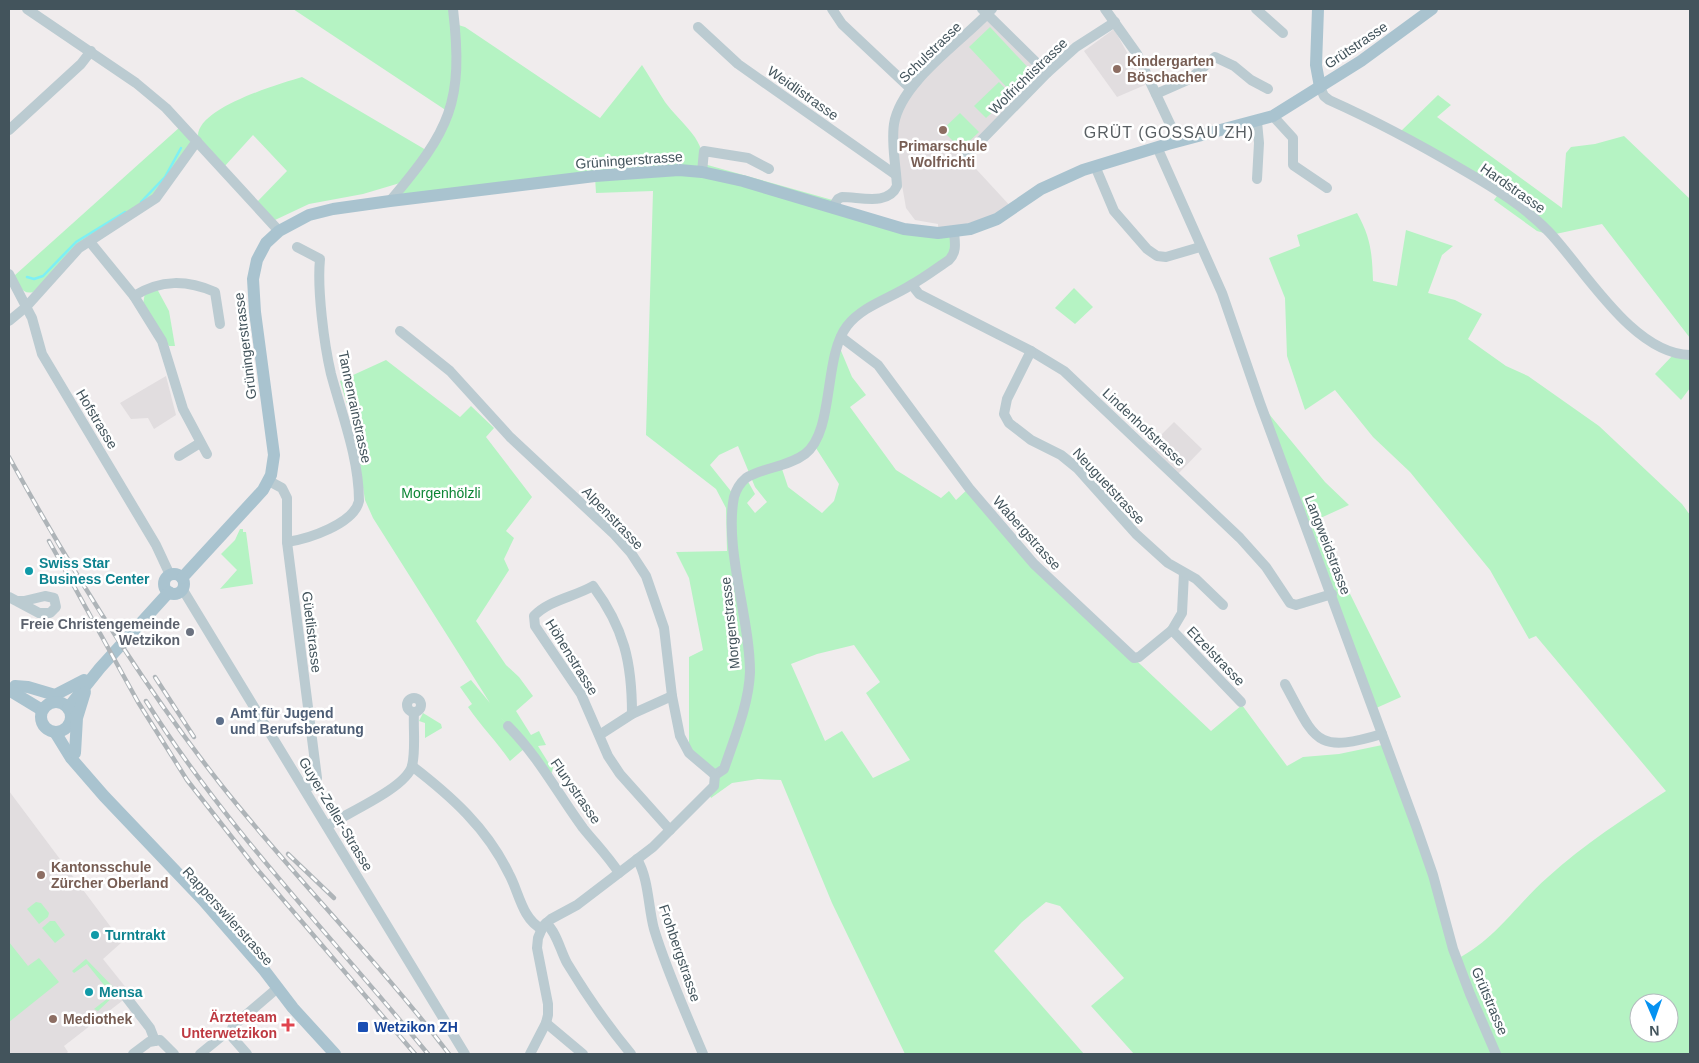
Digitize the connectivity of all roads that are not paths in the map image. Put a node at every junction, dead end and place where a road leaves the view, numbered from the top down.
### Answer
1 (27, 9) edge
2 (453, 9) edge
3 (832, 9) edge
4 (1105, 9) edge
5 (1256, 9) edge
6 (1318, 9) edge
7 (1432, 9) edge
8 (987, 11) edge
9 (1115, 22) junction
10 (698, 27) dead end
11 (1283, 33) dead end
12 (91, 52) junction
13 (1047, 73) junction
14 (1320, 87) junction
15 (910, 88) junction
16 (1268, 89) dead end
17 (1156, 94) junction
18 (1273, 116) junction
19 (1257, 122) junction
20 (9, 130) edge
21 (197, 141) junction
22 (1178, 141) junction
23 (1157, 147) junction
24 (965, 157) dead end
25 (1095, 166) junction
26 (769, 169) dead end
27 (702, 172) junction
28 (896, 175) junction
29 (1256, 179) dead end
30 (1327, 188) dead end
31 (390, 201) junction
32 (832, 208) junction
33 (279, 231) junction
34 (954, 232) junction
35 (90, 242) junction
36 (297, 247) dead end
37 (1200, 247) junction
38 (9, 274) edge
39 (912, 285) junction
40 (134, 296) junction
41 (26, 307) junction
42 (9, 321) edge
43 (220, 324) dead end
44 (400, 331) dead end
45 (841, 337) junction
46 (1031, 351) junction
47 (1690, 355) edge
48 (200, 443) junction
49 (208, 454) dead end
50 (179, 456) dead end
51 (269, 481) junction
52 (287, 542) junction
53 (1184, 573) junction
54 (178, 581) junction
55 (1332, 594) junction
56 (1223, 606) dead end
57 (1172, 630) junction
58 (86, 683) junction
59 (1285, 684) dead end
60 (11, 686) edge
61 (672, 696) junction
62 (1241, 702) dead end
63 (56, 706) junction
64 (414, 712) dead end
65 (632, 714) junction
66 (508, 726) dead end
67 (60, 730) junction
68 (601, 734) junction
69 (1382, 734) junction
70 (75, 753) junction
71 (80, 766) junction
72 (412, 766) junction
73 (715, 775) junction
74 (305, 789) junction
75 (104, 796) junction
76 (327, 826) junction
77 (670, 830) junction
78 (636, 859) junction
79 (620, 872) junction
80 (544, 926) junction
81 (1457, 959) joint
82 (274, 991) junction
83 (123, 993) dead end
84 (293, 1008) junction
85 (546, 1023) junction
86 (231, 1031) junction
87 (154, 1040) junction
88 (328, 1052) edge
89 (133, 1054) edge
90 (174, 1054) edge
91 (200, 1054) edge
92 (247, 1054) edge
93 (465, 1054) edge
94 (530, 1054) edge
95 (583, 1054) edge
96 (631, 1054) edge
97 (703, 1054) edge
98 (1496, 1054) edge

1 - 12 street
2 - 31 street
3 - 15 street
4 - 9 street
5 - 11 street
6 - 14 main road
7 - 14 main road, Grütstrasse
8 - 13 street
8 - 15 street, Schulstrasse
9 - 13 street, Wolfrichtistrasse
9 - 17 street
10 - 28 street, Weidlistrasse
12 - 20 street
12 - 21 street
13 - 24 street, Wolfrichtistrasse
14 - 18 main road, Grüningerstrasse
14 - 47 street, Hardstrasse
15 - 28 street, Schulstrasse
16 - 17 street
17 - 22 street
18 - 19 main road, Grüningerstrasse
18 - 30 street
19 - 22 main road, Grüningerstrasse
19 - 29 street
21 - 33 street
21 - 35 street
22 - 23 main road, Grüningerstrasse
23 - 25 main road, Grüningerstrasse
23 - 37 street, Langweidstrasse
25 - 34 main road, Grüningerstrasse
25 - 37 street
26 - 27 street
27 - 31 main road, Grüningerstrasse
27 - 32 main road, Grüningerstrasse
28 - 32 street, Schulstrasse
31 - 33 main road, Grüningerstrasse
32 - 34 main road, Grüningerstrasse
33 - 51 main road, Grüningerstrasse
34 - 39 street, Morgenstrasse
35 - 40 street
35 - 41 street
36 - 52 street, Tannenrainstrasse
37 - 55 street, Langweidstrasse
38 - 41 street, Hofstrasse
39 - 45 street, Morgenstrasse
39 - 46 street, Lindenhofstrasse
40 - 43 street
40 - 48 street
41 - 42 street
41 - 54 street, Hofstrasse
44 - 61 street, Alpenstrasse
45 - 57 street, Wabergstrasse
45 - 73 street, Morgenstrasse
46 - 53 street, Neuguetstrasse
46 - 55 street, Lindenhofstrasse
48 - 49 street
48 - 50 street
51 - 52 street, Güetlistrasse
51 - 54 main road, Grüningerstrasse
52 - 74 street, Güetlistrasse
53 - 56 street, Neuguetstrasse
53 - 57 street, Wabergstrasse
54 - 58 main road
54 - 74 street, Guyer-Zeller-Strasse
55 - 69 street, Langweidstrasse
57 - 62 street, Etzelstrasse
58 - 60 main road
58 - 63 main road
58 - 70 main road
59 - 69 street
60 - 63 main road
61 - 65 street
61 - 73 street, Alpenstrasse
63 - 67 main road
63 - 67 main road
64 - 72 street
65 - 68 street
65 - 68 street, Höhenstrasse
66 - 79 street, Flurystrasse
67 - 70 main road, Rapperswilerstrasse
67 - 71 main road, Rapperswilerstrasse
68 - 77 street, Höhenstrasse
69 - 81 street, Langweidstrasse
70 - 71 main road, Rapperswilerstrasse
71 - 75 main road, Rapperswilerstrasse
72 - 76 street
72 - 80 street
73 - 77 street, Morgenstrasse
74 - 76 street, Guyer-Zeller-Strasse
75 - 82 main road, Rapperswilerstrasse
75 - 84 main road, Rapperswilerstrasse
76 - 93 street, Guyer-Zeller-Strasse
77 - 78 street, Morgenstrasse
78 - 79 street, Morgenstrasse
78 - 97 street, Frohbergstrasse
79 - 80 street, Morgenstrasse
80 - 85 street
80 - 96 street
81 - 98 street, Grütstrasse
82 - 84 main road, Rapperswilerstrasse
82 - 86 street
83 - 87 street
84 - 88 main road, Rapperswilerstrasse
85 - 94 street
85 - 95 street
86 - 91 street
86 - 92 street
87 - 89 street
87 - 90 street

